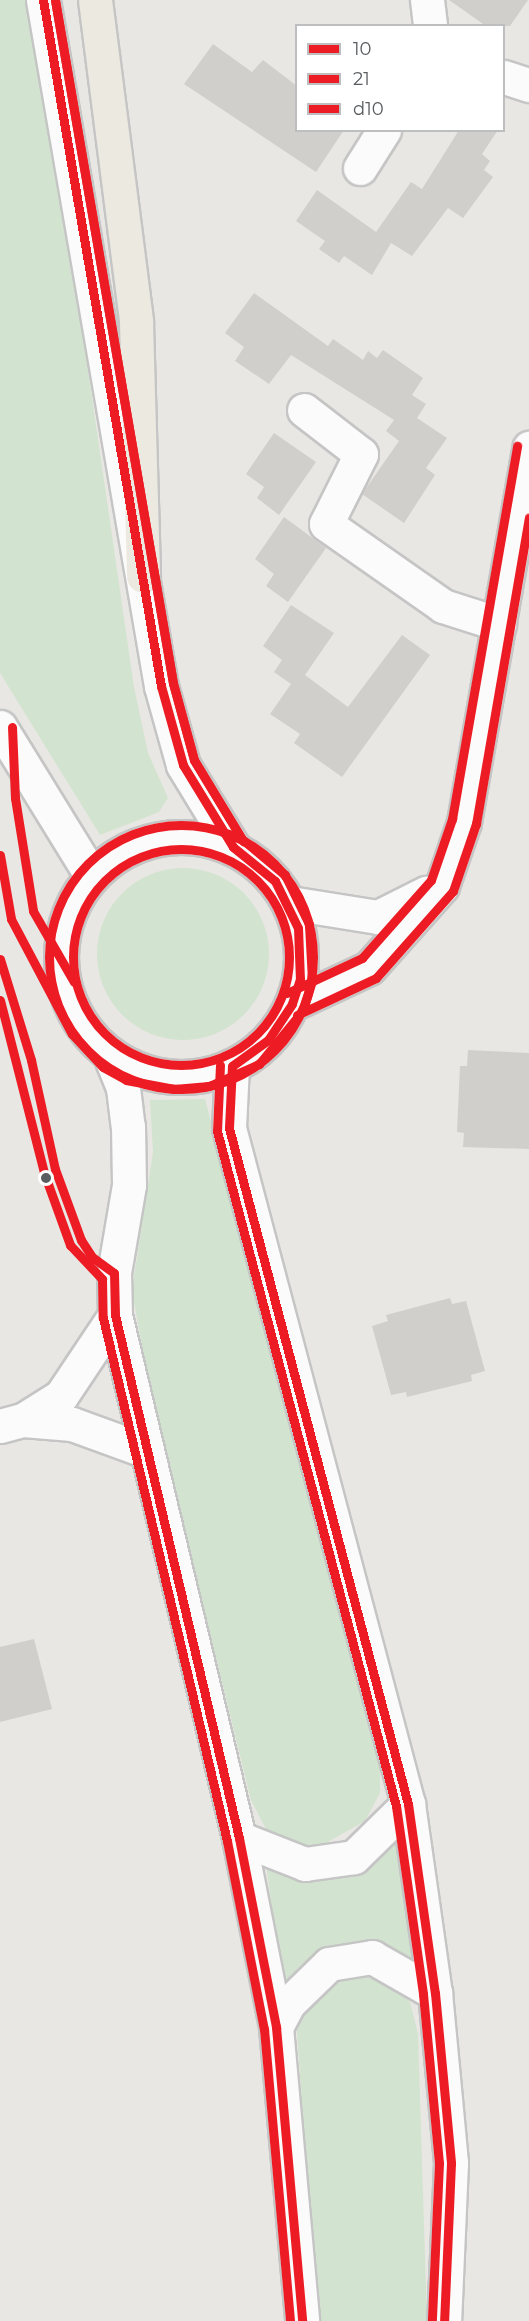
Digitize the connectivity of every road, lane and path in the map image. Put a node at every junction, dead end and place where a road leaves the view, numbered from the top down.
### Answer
1 (43, 0) edge
2 (94, 0) edge
3 (427, 0) edge
4 (430, 24) edge
5 (505, 77) edge
6 (529, 86) edge
7 (383, 132) edge
8 (360, 168) dead end
9 (304, 410) dead end
10 (529, 448) edge
11 (143, 576) junction
12 (499, 624) junction
13 (0, 727) edge
14 (233, 848) junction
15 (91, 875) junction
16 (441, 886) junction
17 (290, 903) junction
18 (292, 1004) junction
19 (111, 1058) junction
20 (232, 1066) junction
21 (115, 1315) junction
22 (11, 1423) edge
23 (146, 1452) junction
24 (408, 1804) junction
25 (239, 1838) junction
26 (435, 1993) junction
27 (276, 2027) junction
28 (302, 2321) edge
29 (444, 2321) edge

1 - 11 main road
2 - 11 highway
3 - 4 main road
5 - 6 main road
7 - 8 main road
9 - 12 main road
10 - 12 main road
11 - 14 main road
12 - 16 main road
13 - 15 main road
14 - 15 main road
14 - 17 main road
15 - 19 main road
16 - 17 main road
16 - 18 main road
17 - 18 main road
18 - 20 main road
19 - 20 main road
19 - 21 main road
20 - 24 main road
21 - 22 main road
21 - 23 main road
22 - 23 main road
23 - 25 main road
24 - 25 main road
24 - 26 main road
25 - 27 main road
26 - 27 main road
26 - 29 main road
27 - 28 main road

